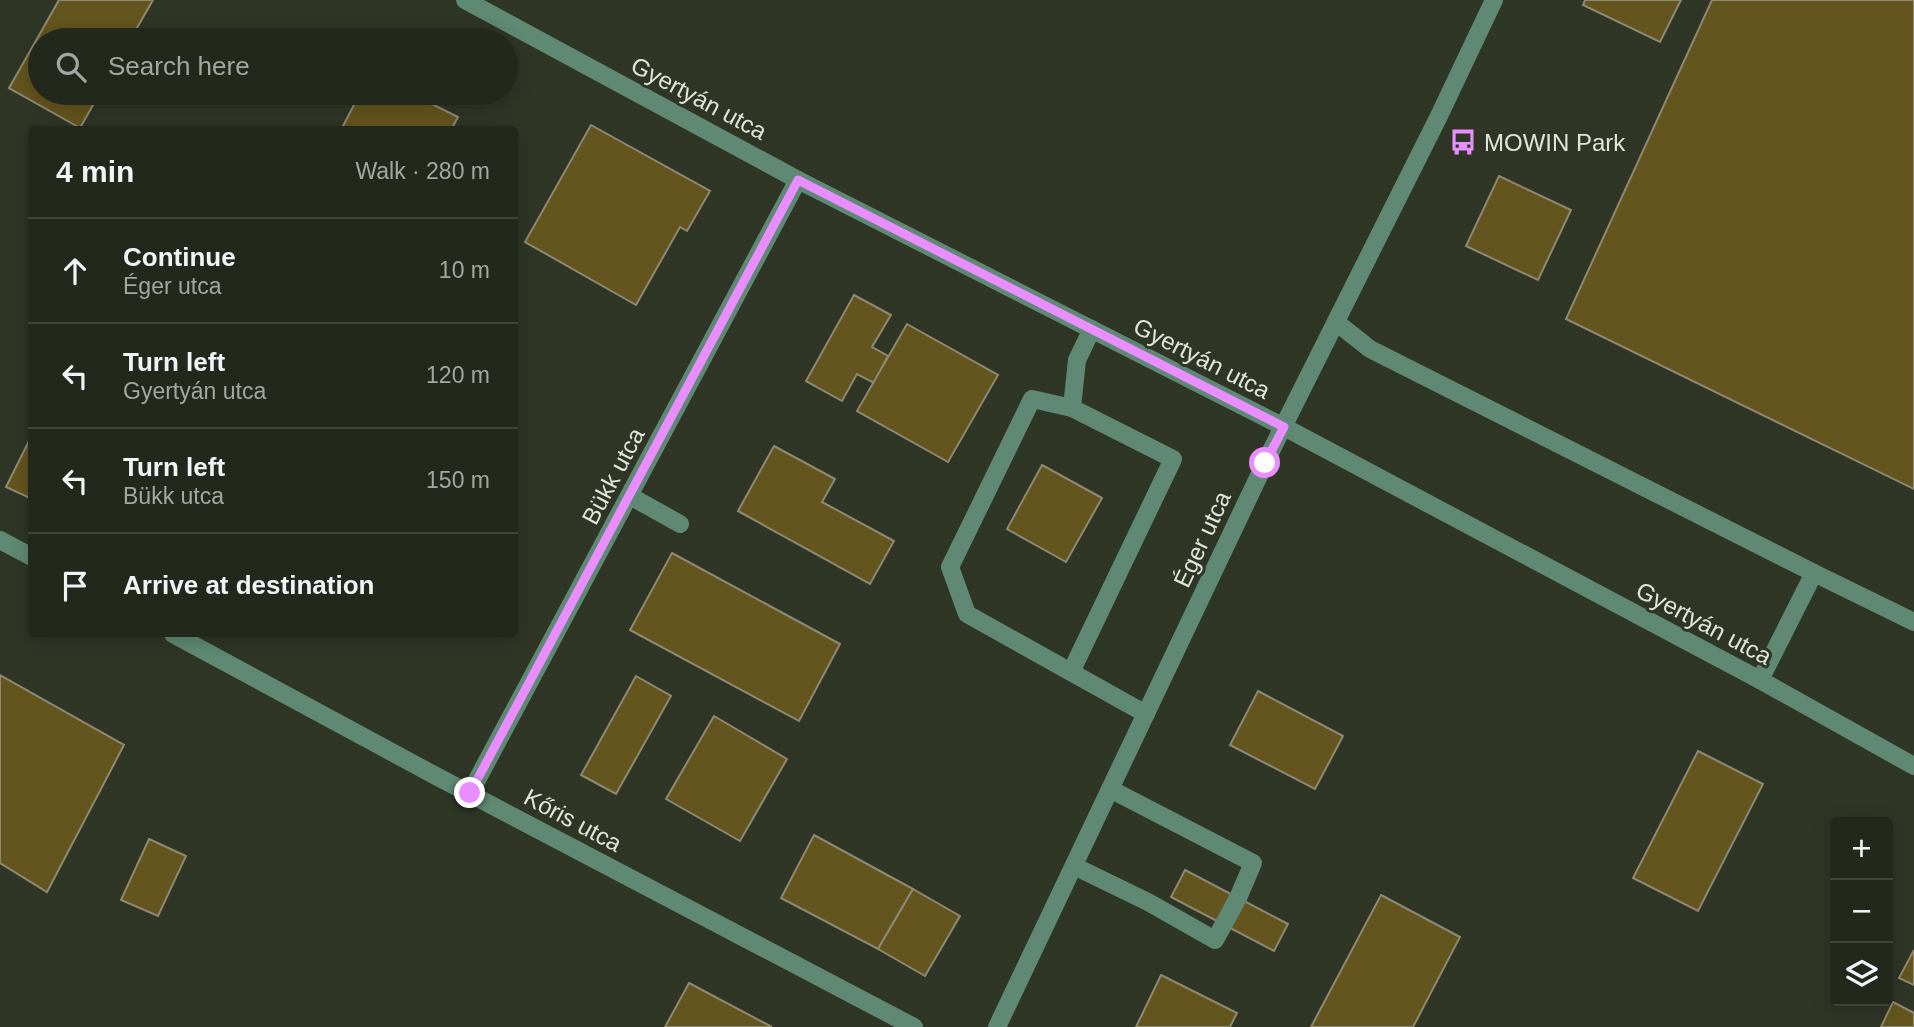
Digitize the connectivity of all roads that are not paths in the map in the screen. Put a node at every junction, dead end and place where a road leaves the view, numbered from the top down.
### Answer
1 (465, 0) edge
2 (1494, 0) edge
3 (517, 28) edge
4 (518, 29) edge
5 (798, 180) junction
6 (1336, 322) junction
7 (1091, 329) junction
8 (1072, 408) junction
9 (1284, 427) junction
10 (630, 496) junction
11 (680, 524) dead end
12 (0, 540) edge
13 (28, 555) edge
14 (1815, 573) junction
15 (1914, 622) edge
16 (179, 637) edge
17 (1071, 672) junction
18 (1760, 680) junction
19 (1146, 714) junction
20 (1914, 766) edge
21 (1110, 789) junction
22 (470, 793) junction
23 (1074, 866) junction
24 (914, 1027) edge
25 (997, 1027) edge

1 - 3 street, Gyertyán utca
2 - 6 street, Éger utca
4 - 5 street, Gyertyán utca
5 - 7 street, Gyertyán utca
5 - 10 street, Bükk utca
6 - 9 street, Éger utca
6 - 14 street
7 - 8 street
7 - 9 street, Gyertyán utca
8 - 17 street
8 - 17 street
9 - 18 street, Gyertyán utca
9 - 19 street, Éger utca
10 - 11 street
10 - 22 street, Bükk utca
12 - 13 street
14 - 15 street
14 - 18 street
16 - 22 street, Kőris utca
17 - 19 street
18 - 20 street, Gyertyán utca
19 - 21 street, Éger utca
21 - 23 street, Éger utca
21 - 23 street
22 - 24 street, Kőris utca
23 - 25 street, Éger utca

